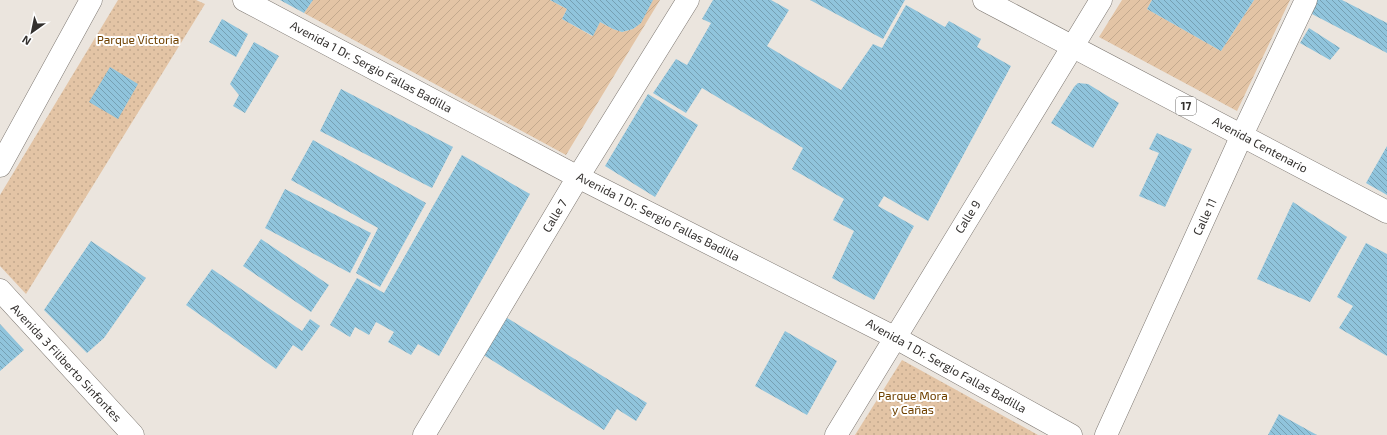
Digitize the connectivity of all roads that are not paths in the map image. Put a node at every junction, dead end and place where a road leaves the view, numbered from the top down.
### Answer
1 (91, 0) edge
2 (244, 0) edge
3 (688, 0) edge
4 (984, 0) edge
5 (1101, 0) edge
6 (1306, 0) edge
7 (1073, 47) junction
8 (1242, 135) junction
9 (0, 166) edge
10 (578, 176) junction
11 (1387, 212) edge
12 (0, 290) edge
13 (894, 337) junction
14 (133, 435) edge
15 (424, 435) edge
16 (836, 435) edge
17 (1071, 435) edge
18 (1106, 435) edge

1 - 9 street
2 - 10 street, Avenida 1 Dr. Sergio Fallas Badilla
3 - 10 street, Calle 7
4 - 7 street, Avenida Centenario / 17
5 - 7 street, Calle 9
6 - 8 street, Calle 11
7 - 8 street, Avenida Centenario / 17
7 - 13 street, Calle 9
8 - 11 street, Avenida Centenario / 17
8 - 18 street, Calle 11
10 - 13 street, Avenida 1 Dr. Sergio Fallas Badilla
10 - 15 street, Calle 7
12 - 14 street, Avenida 3 Filiberto Sinfontes
13 - 16 street, Calle 9
13 - 17 street, Avenida 1 Dr. Sergio Fallas Badilla

